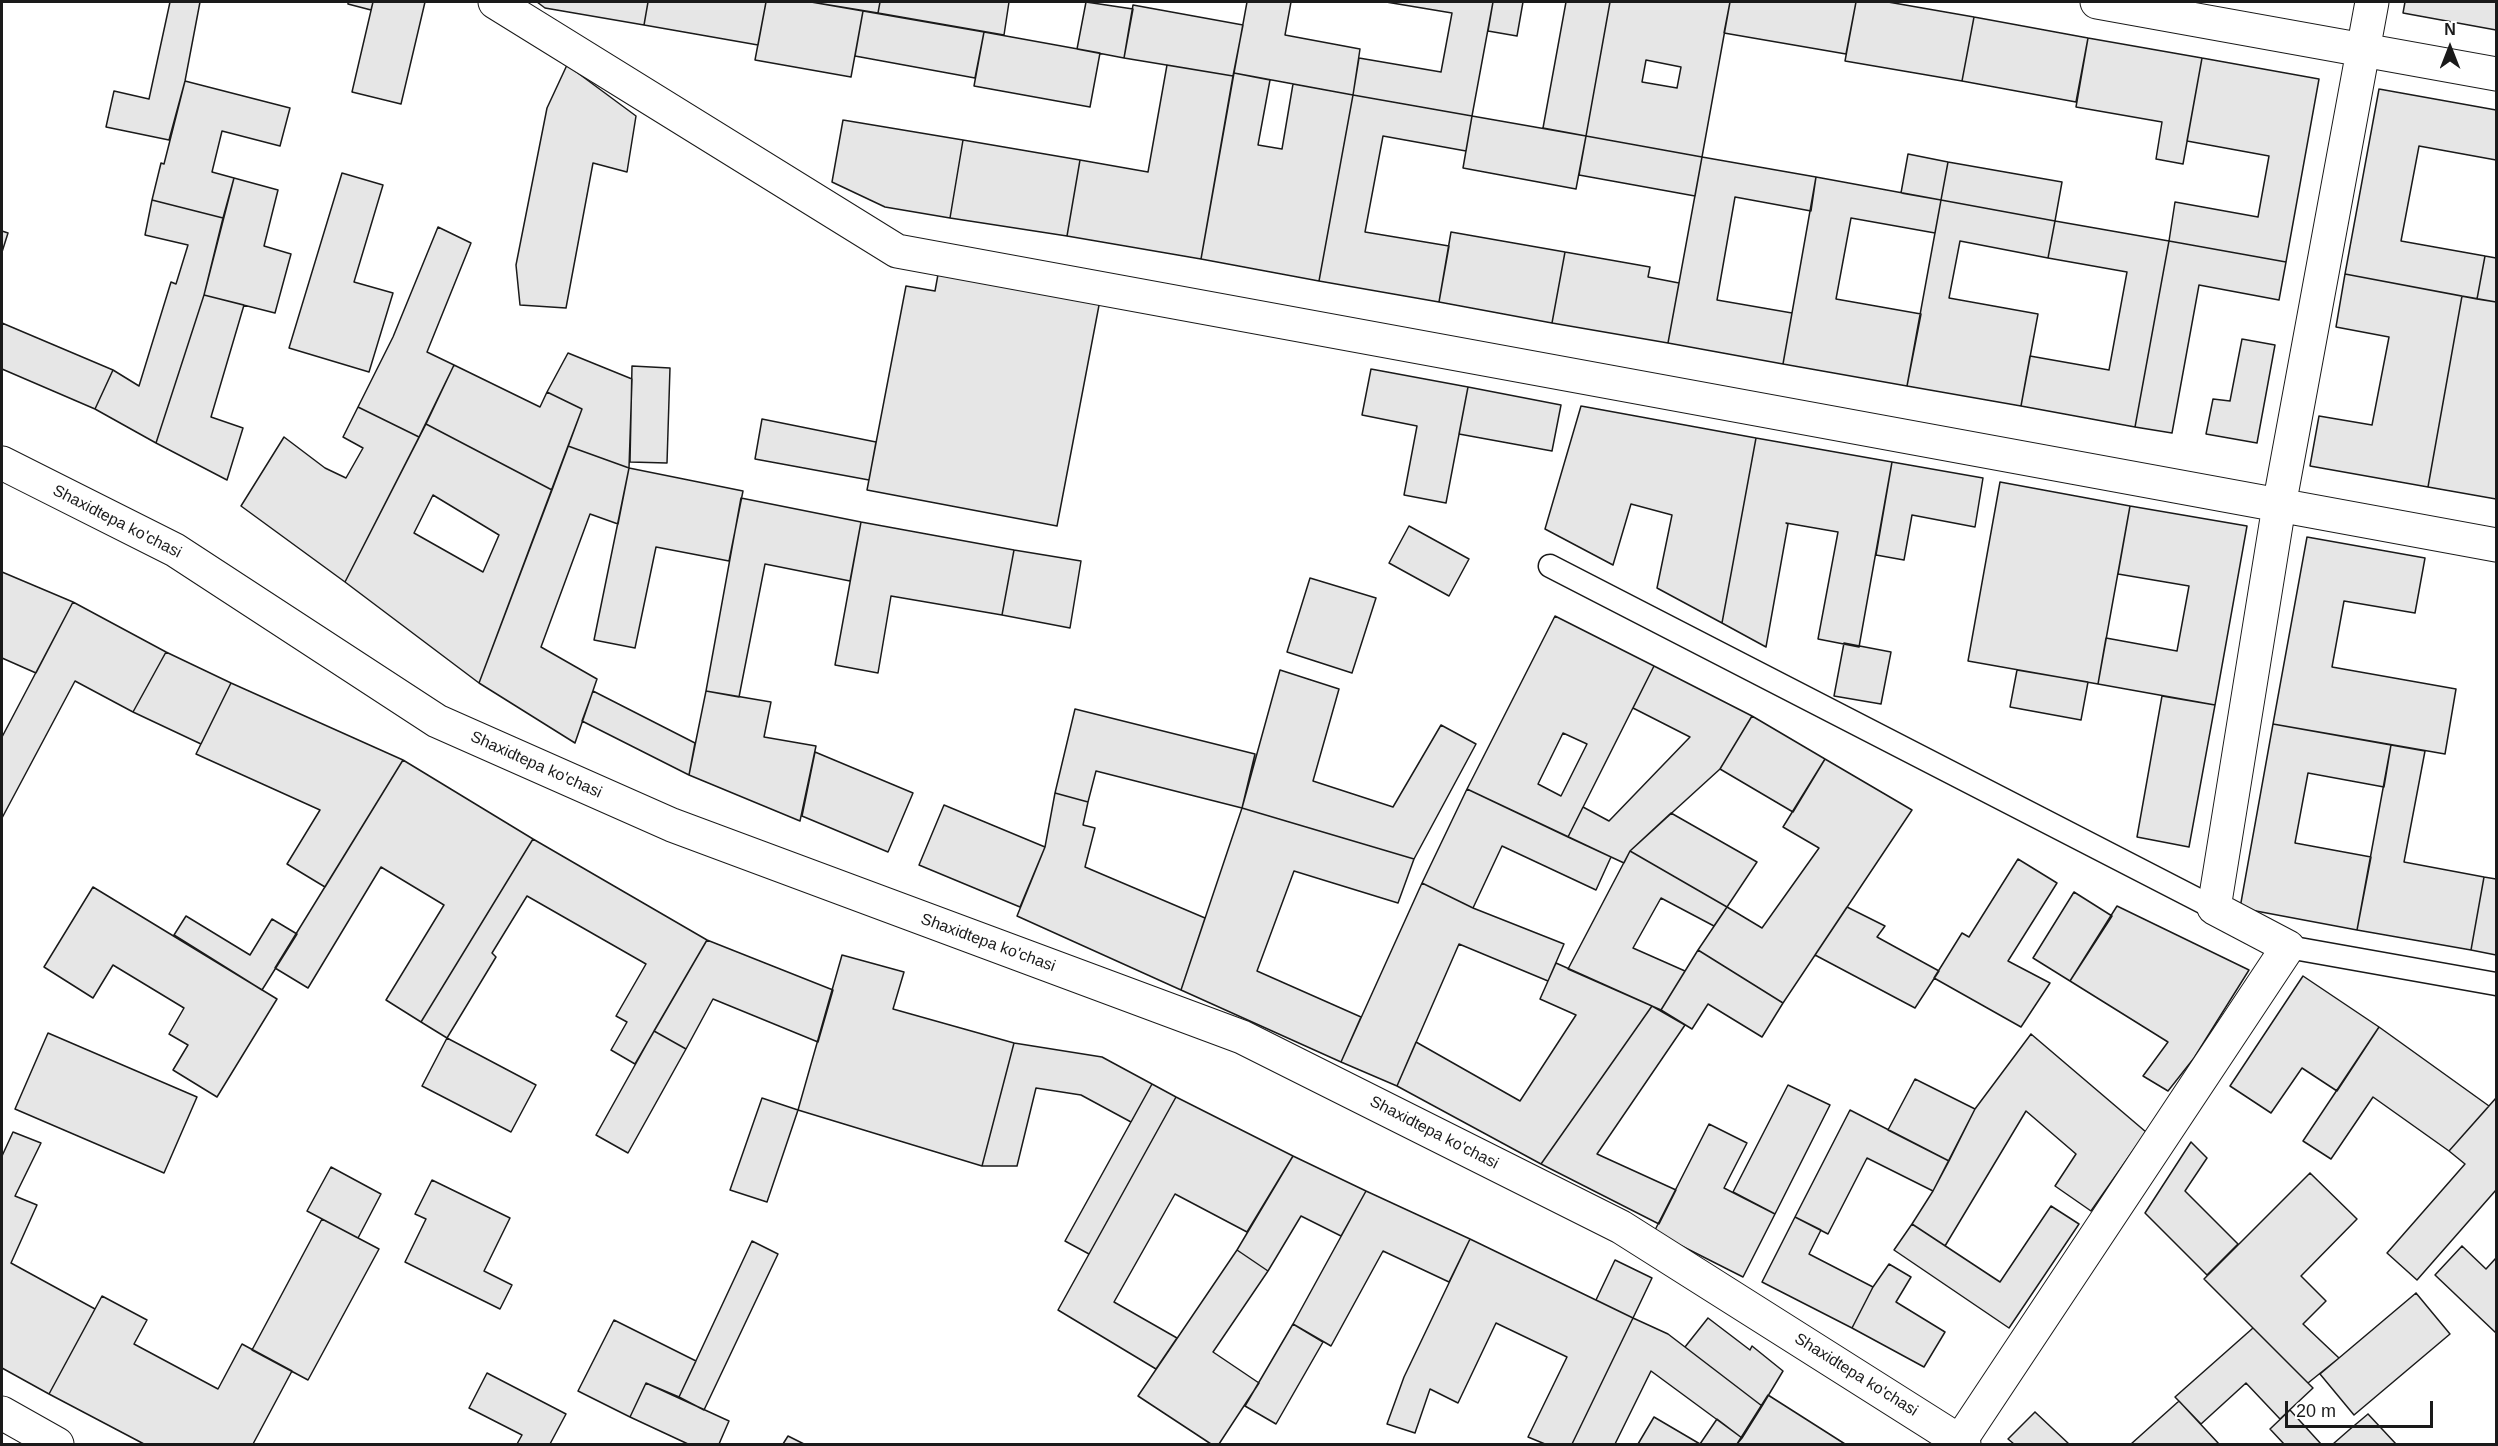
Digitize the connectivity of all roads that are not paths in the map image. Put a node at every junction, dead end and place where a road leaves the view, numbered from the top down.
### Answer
1 (495, 2) edge
2 (2097, 2) edge
3 (2372, 2) edge
4 (2363, 50) junction
5 (2496, 74) edge
6 (2, 463) edge
7 (2279, 506) junction
8 (2496, 545) edge
9 (1550, 566) dead end
10 (2214, 908) junction
11 (2288, 947) junction
12 (2496, 984) edge
13 (2, 1413) edge
14 (1962, 1443) edge
15 (57, 1444) edge

1 - 7 street
2 - 4 street
3 - 4 street
4 - 5 street
4 - 7 street
6 - 14 street, Shaxidtepa ko'chasi
7 - 8 street
7 - 10 street
9 - 10 lane
10 - 11 street
11 - 12 lane
11 - 14 street
13 - 15 street

